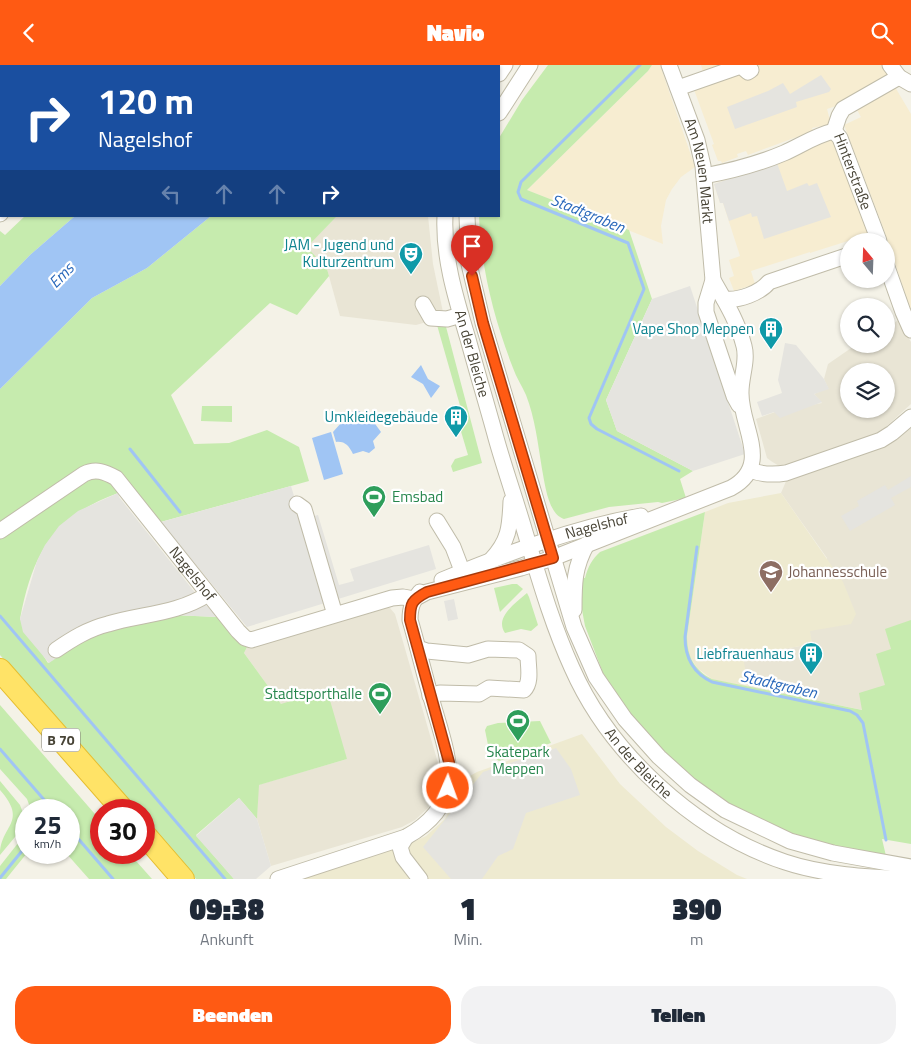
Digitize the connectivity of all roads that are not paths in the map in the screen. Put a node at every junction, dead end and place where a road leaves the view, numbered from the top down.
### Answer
1 (530, 65) edge
2 (669, 65) edge
3 (890, 65) edge
4 (752, 70) dead end
5 (905, 81) edge
6 (678, 88) junction
7 (500, 111) edge
8 (834, 131) junction
9 (704, 176) junction
10 (445, 217) edge
11 (467, 217) edge
12 (876, 233) edge
13 (840, 258) edge
14 (713, 280) junction
15 (894, 288) edge
16 (724, 299) junction
17 (423, 303) dead end
18 (461, 315) junction
19 (911, 330) edge
20 (742, 411) junction
21 (911, 417) edge
22 (750, 470) junction
23 (511, 490) junction
24 (297, 504) dead end
25 (674, 510) junction
26 (438, 521) dead end
27 (0, 531) edge
28 (548, 540) junction
29 (587, 544) junction
30 (529, 547) junction
31 (553, 558) junction
32 (491, 560) junction
33 (534, 564) junction
34 (465, 577) junction
35 (208, 593) junction
36 (414, 599) junction
37 (333, 608) dead end
38 (574, 627) junction
39 (418, 648) junction
40 (56, 650) dead end
41 (0, 670) edge
42 (0, 688) edge
43 (430, 696) junction
44 (96, 799) edge
45 (113, 799) edge
46 (406, 837) junction
47 (155, 847) edge
48 (154, 864) edge
49 (911, 867) edge
50 (832, 873) junction
51 (167, 879) edge
52 (183, 879) edge
53 (278, 879) edge
54 (420, 879) edge
55 (859, 879) edge
56 (909, 879) edge

1 - 7 street
2 - 6 street, Am Neuen Markt
3 - 5 street
4 - 6 street
5 - 8 street, Hinterstraße
6 - 9 street, Am Neuen Markt
8 - 9 street
8 - 12 street, Hinterstraße
9 - 14 street, Am Neuen Markt
10 - 18 street, An der Bleiche
11 - 28 street, An der Bleiche
13 - 16 street
14 - 16 street, Am Neuen Markt
14 - 20 street, Am Neuen Markt
15 - 19 street
16 - 20 street, Am Neuen Markt
17 - 18 street
18 - 23 street, An der Bleiche
20 - 22 street, Am Neuen Markt
21 - 22 street
22 - 25 street, Nagelshof
23 - 30 street, An der Bleiche
23 - 32 street, An der Bleiche
24 - 37 street
25 - 28 street, Nagelshof
25 - 29 street, Nagelshof
26 - 34 street
27 - 35 street, Nagelshof
28 - 30 street, Nagelshof
28 - 31 street, An der Bleiche
29 - 31 street, Nagelshof
29 - 38 street, An der Bleiche
30 - 32 street, Nagelshof
30 - 33 street, An der Bleiche
31 - 33 street, Nagelshof
31 - 38 street, An der Bleiche
32 - 34 street, Nagelshof
33 - 34 street, Nagelshof
33 - 50 street, An der Bleiche
34 - 36 street, Nagelshof
35 - 36 street, Nagelshof
35 - 40 street
36 - 39 street
38 - 49 street, An der Bleiche
39 - 43 street
39 - 43 street
41 - 45 highway, B 70
42 - 44 highway, B 70
43 - 46 street
46 - 53 street
46 - 54 street
47 - 52 highway
48 - 51 highway
50 - 55 street
50 - 56 street, An der Bleiche

